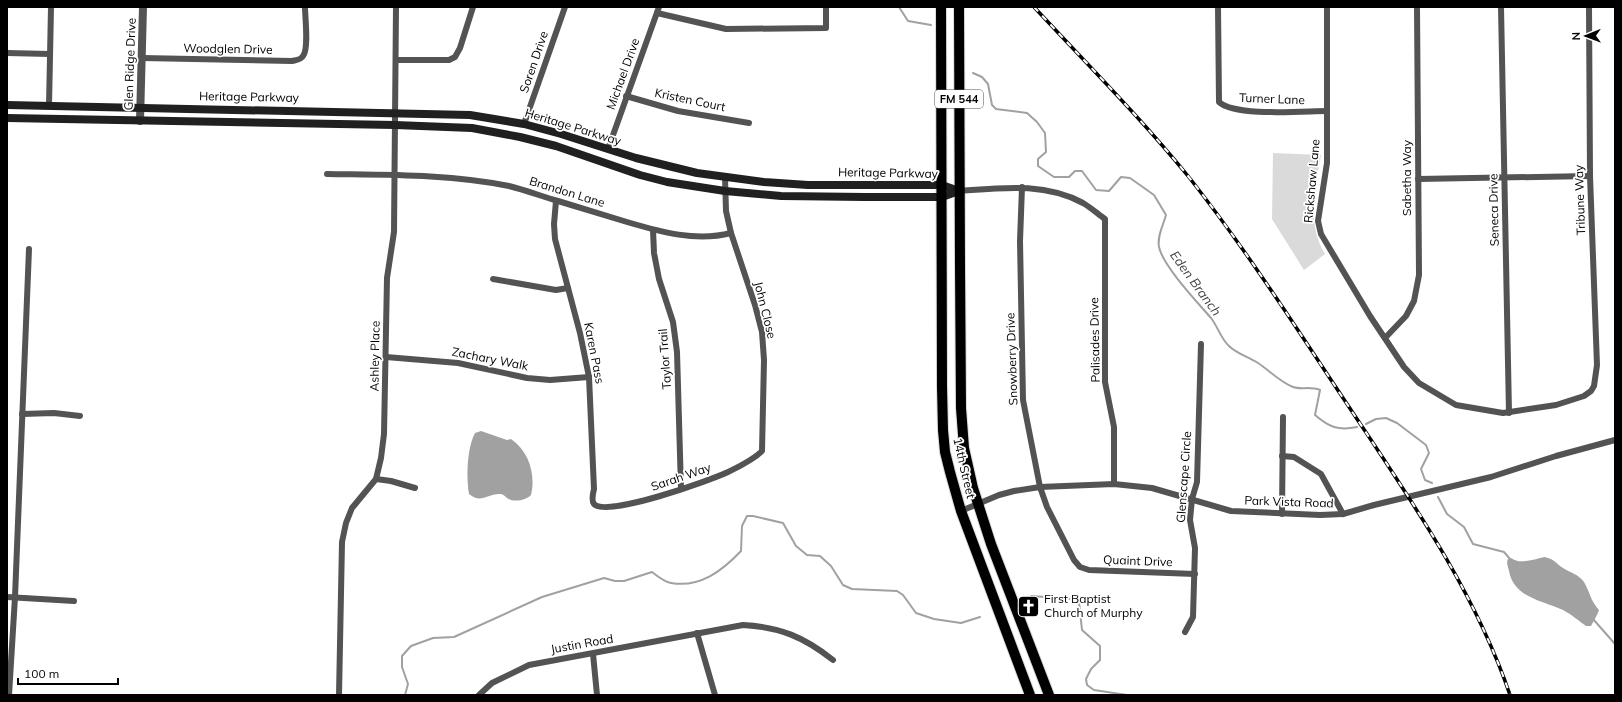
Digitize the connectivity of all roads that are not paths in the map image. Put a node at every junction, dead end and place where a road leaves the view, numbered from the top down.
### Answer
1 (51, 7) edge
2 (143, 7) edge
3 (305, 7) edge
4 (396, 7) edge
5 (473, 7) edge
6 (565, 7) edge
7 (826, 7) edge
8 (942, 7) edge
9 (959, 7) edge
10 (1218, 7) edge
11 (1327, 7) edge
12 (1417, 7) edge
13 (1501, 7) edge
14 (1589, 7) edge
15 (658, 10) edge
16 (7, 53) edge
17 (50, 54) junction
18 (142, 58) junction
19 (396, 60) junction
20 (626, 96) junction
21 (7, 105) edge
22 (49, 106) junction
23 (140, 108) junction
24 (1327, 111) junction
25 (394, 113) junction
26 (7, 118) edge
27 (140, 121) junction
28 (749, 123) dead end
29 (524, 124) junction
30 (395, 125) junction
31 (608, 149) junction
32 (327, 174) dead end
33 (394, 175) junction
34 (1590, 176) junction
35 (726, 177) junction
36 (1505, 178) junction
37 (1418, 179) junction
38 (808, 185) junction
39 (942, 185) junction
40 (1022, 187) junction
41 (725, 191) junction
42 (959, 191) junction
43 (808, 196) junction
44 (942, 197) junction
45 (556, 201) junction
46 (653, 230) junction
47 (731, 233) junction
48 (29, 248) dead end
49 (493, 279) dead end
50 (568, 288) junction
51 (1385, 338) junction
52 (1201, 344) dead end
53 (386, 357) junction
54 (589, 377) junction
55 (1591, 391) joint
56 (1509, 413) junction
57 (22, 414) junction
58 (80, 416) dead end
59 (1283, 417) dead end
60 (1615, 440) edge
61 (762, 451) joint
62 (1282, 456) junction
63 (376, 479) junction
64 (1114, 484) junction
65 (1040, 487) junction
66 (414, 488) dead end
67 (681, 489) junction
68 (1192, 499) junction
69 (978, 503) junction
70 (601, 508) joint
71 (961, 511) junction
72 (1282, 514) junction
73 (1343, 514) junction
74 (1080, 567) joint
75 (1195, 574) junction
76 (7, 597) edge
77 (15, 597) junction
78 (74, 601) dead end
79 (1185, 632) dead end
80 (697, 633) junction
81 (593, 654) junction
82 (833, 660) dead end
83 (10, 695) edge
84 (339, 695) edge
85 (479, 695) edge
86 (597, 695) edge
87 (715, 695) edge
88 (1030, 695) edge
89 (1049, 695) edge

1 - 17 street
2 - 18 street, Glen Ridge Drive
3 - 18 street, Woodglen Drive
4 - 19 street, Ashley Place
5 - 19 street
6 - 29 street, Soren Drive
7 - 15 street
8 - 39 main road, FM 544
9 - 42 main road, FM 544
10 - 24 street, Turner Lane
11 - 24 street, Rickshaw Lane
12 - 37 street, Sabetha Way
13 - 36 street, Seneca Drive
14 - 34 street, Tribune Way
15 - 20 street, Michael Drive
16 - 17 street
17 - 22 street
18 - 23 street, Glen Ridge Drive
19 - 25 street, Ashley Place
20 - 28 street, Kristen Court
20 - 31 street, Michael Drive
21 - 22 main road, Heritage Parkway
22 - 23 main road, Heritage Parkway
23 - 25 main road, Heritage Parkway
23 - 27 street, Glen Ridge Drive
24 - 51 street, Rickshaw Lane
25 - 29 main road, Heritage Parkway
25 - 30 street, Ashley Place
26 - 27 main road, Heritage Parkway
27 - 30 main road, Heritage Parkway
29 - 31 main road, Heritage Parkway
30 - 33 street, Ashley Place
30 - 41 main road, Heritage Parkway
31 - 35 main road, Heritage Parkway
32 - 33 street, Brandon Lane
33 - 45 street, Brandon Lane
33 - 53 street, Ashley Place
34 - 36 street
34 - 55 street, Tribune Way
35 - 38 main road, Heritage Parkway
35 - 41 street, John Close
36 - 37 street
36 - 56 street, Seneca Drive
37 - 51 street, Sabetha Way
38 - 39 main road, Heritage Parkway
38 - 43 main road
39 - 42 main road, Heritage Parkway
39 - 44 main road, 14th Street
40 - 42 street
40 - 64 street, Palisades Drive
40 - 65 street, Snowberry Drive
41 - 43 main road, Heritage Parkway
41 - 47 street, John Close
42 - 44 main road, Heritage Parkway
42 - 69 main road, 14th Street
43 - 44 main road, Heritage Parkway
44 - 71 main road, 14th Street
45 - 46 street, Brandon Lane
45 - 50 street, Karen Pass
46 - 47 street, Brandon Lane
46 - 67 street, Taylor Trail
47 - 61 street, John Close
48 - 57 street
49 - 50 street
50 - 54 street, Karen Pass
51 - 56 street, Rickshaw Lane
52 - 68 street, Glenscape Circle
53 - 54 street, Zachary Walk
53 - 63 street, Ashley Place
54 - 70 street, Karen Pass
55 - 56 street, Rickshaw Lane
57 - 58 street
57 - 77 street
59 - 62 street
60 - 73 street, Park Vista Road
61 - 67 street, Sarah Way
62 - 72 street
62 - 73 street
63 - 66 street
63 - 84 street, Ashley Place
64 - 65 street, Park Vista Road
64 - 68 street, Park Vista Road
65 - 69 street, Park Vista Road
65 - 74 street, Snowberry Drive
67 - 70 street, Sarah Way
68 - 72 street, Park Vista Road
68 - 75 street, Glenscape Circle
69 - 71 street, Park Vista Road
69 - 89 main road, 14th Street
71 - 88 main road, 14th Street
72 - 73 street, Park Vista Road
74 - 75 street, Quaint Drive
75 - 79 street, Glenscape Circle
76 - 77 street
77 - 78 street
77 - 83 street
80 - 81 street, Justin Road
80 - 82 street, Justin Road
80 - 87 street
81 - 85 street, Justin Road
81 - 86 street

